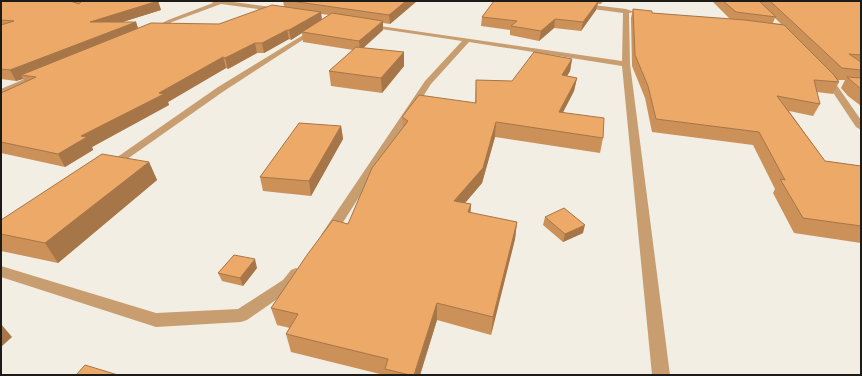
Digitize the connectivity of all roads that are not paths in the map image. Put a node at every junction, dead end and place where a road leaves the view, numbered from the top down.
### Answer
1 (548, 1) edge
2 (217, 2) edge
3 (284, 4) dead end
4 (272, 9) junction
5 (287, 11) edge
6 (626, 11) junction
7 (642, 13) edge
8 (325, 24) edge
9 (362, 24) edge
10 (145, 33) edge
11 (467, 40) junction
12 (626, 64) junction
13 (822, 72) edge
14 (44, 74) edge
15 (832, 83) junction
16 (847, 84) edge
17 (1, 92) edge
18 (861, 127) edge
19 (98, 174) edge
20 (322, 243) edge
21 (303, 267) edge
22 (1, 271) edge
23 (661, 375) edge

1 - 6 street
2 - 4 street
2 - 10 street
3 - 4 street
4 - 5 street
6 - 7 street
6 - 12 street
8 - 19 street
9 - 11 street
11 - 12 street
11 - 20 street
12 - 23 street
13 - 15 street
14 - 17 street
15 - 16 street
15 - 18 street
21 - 22 street

